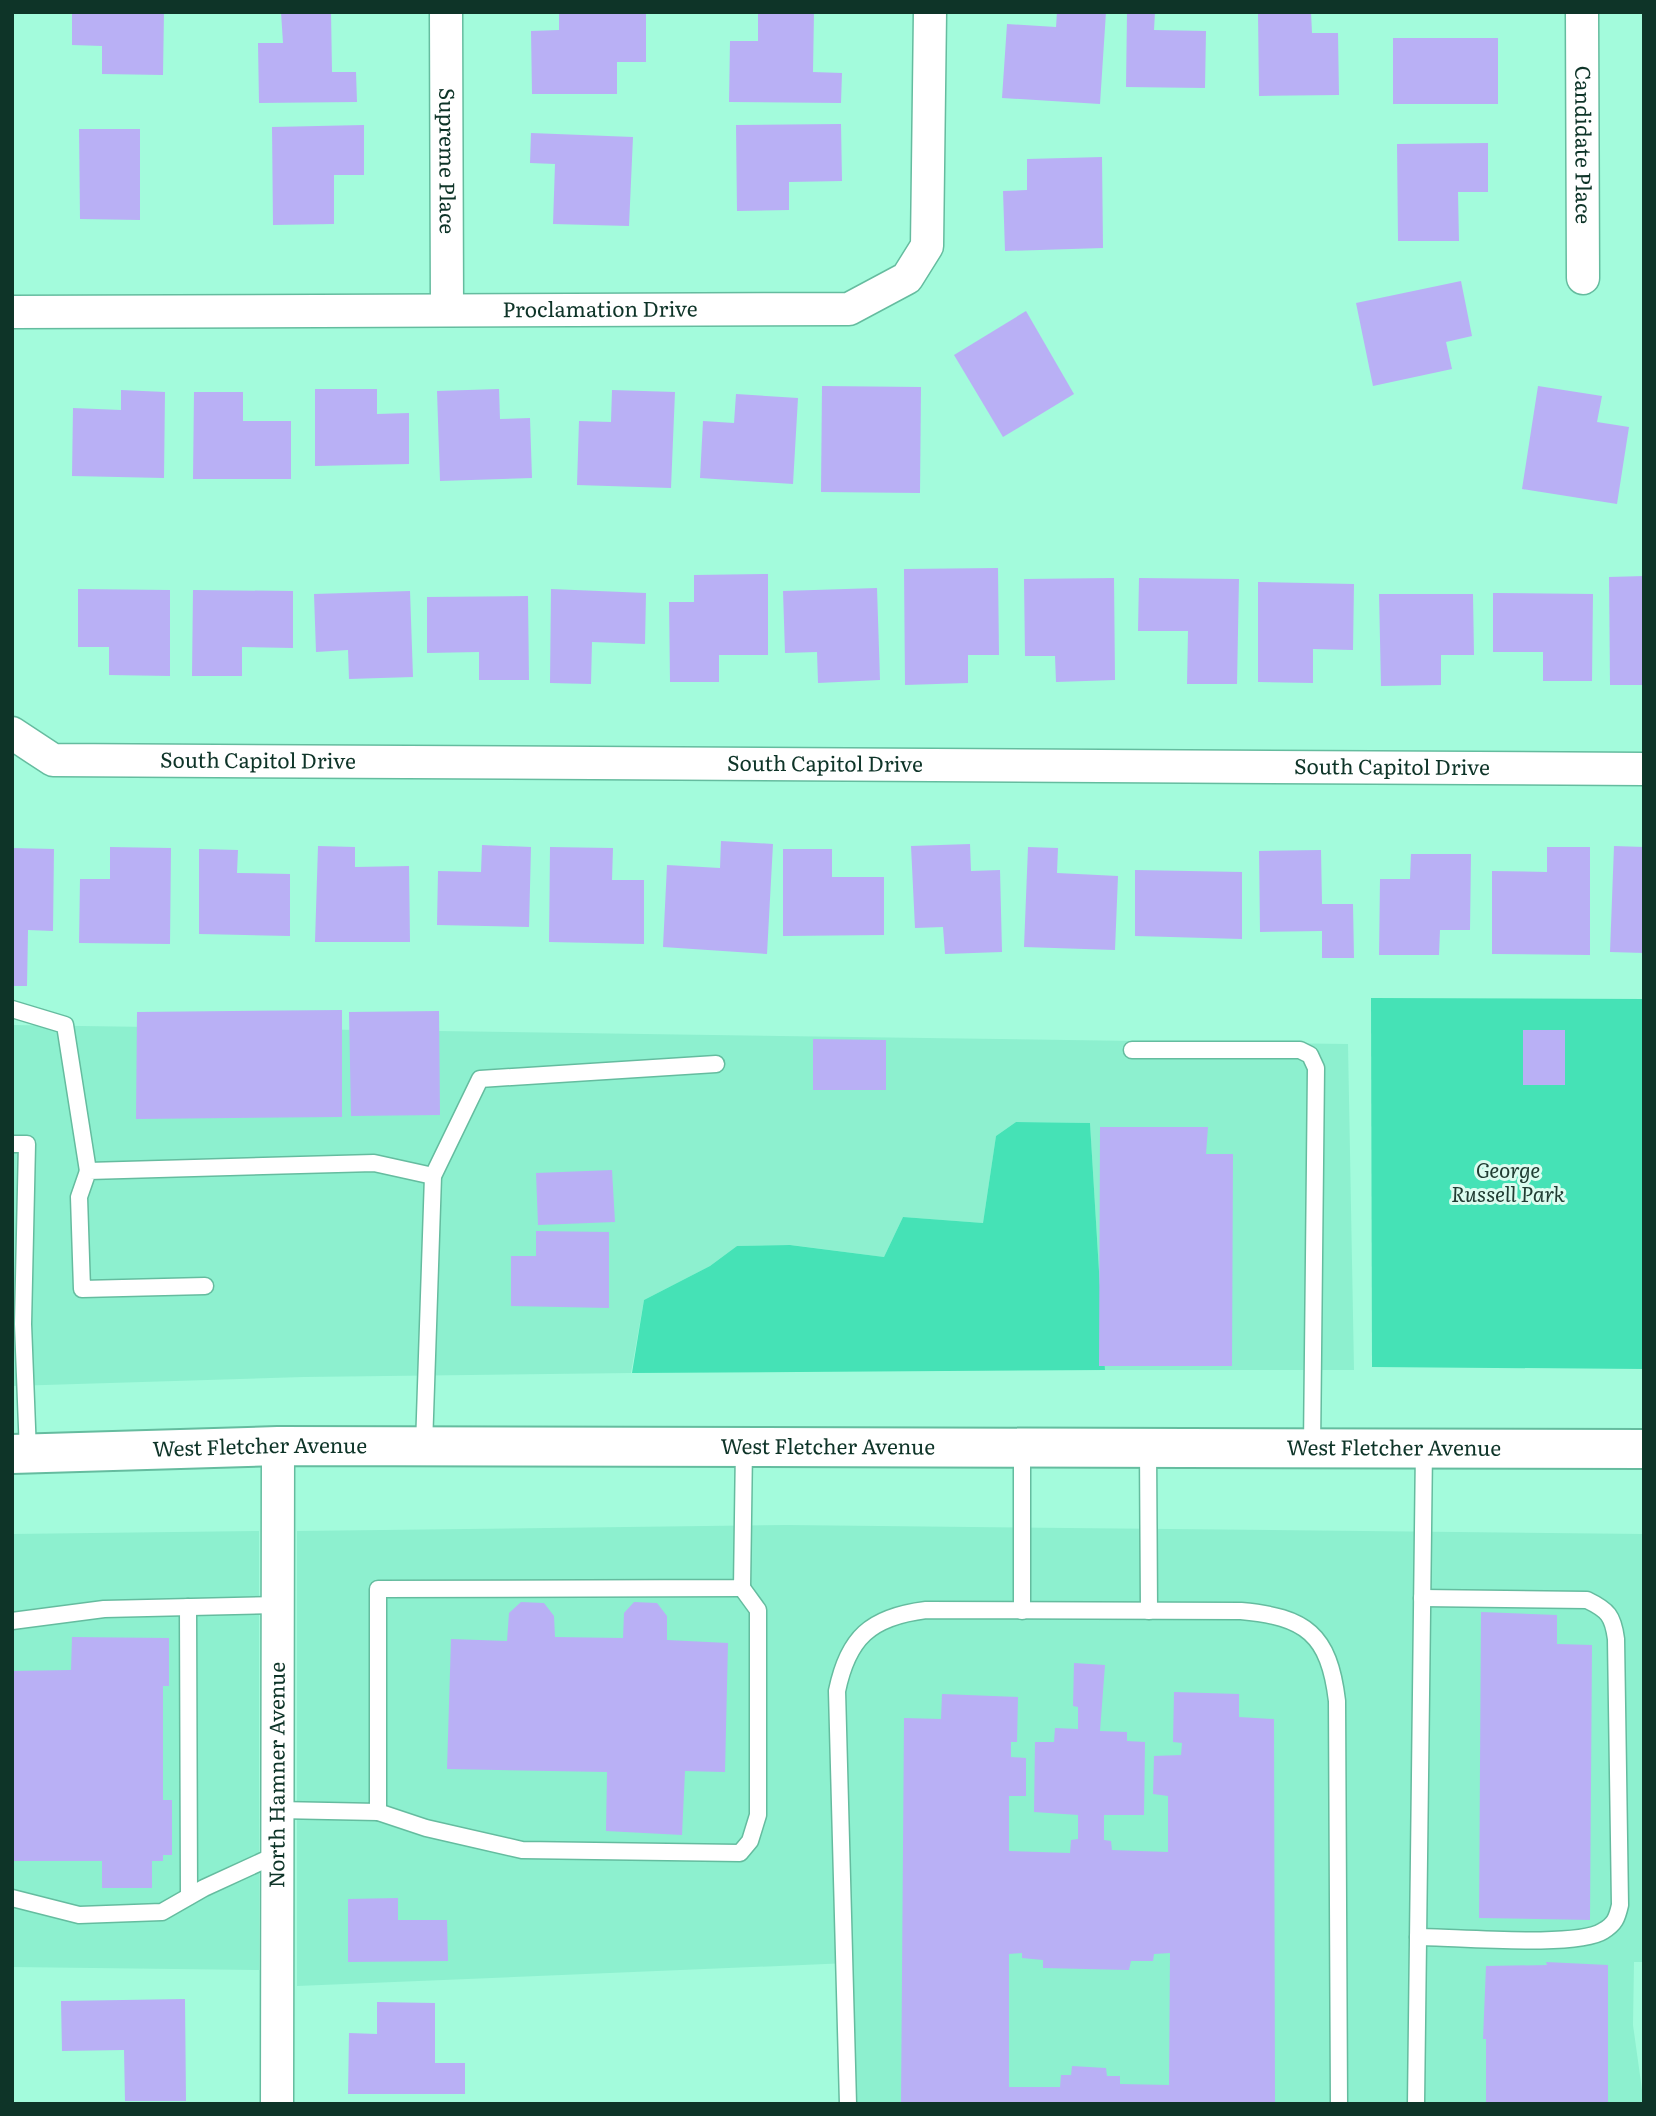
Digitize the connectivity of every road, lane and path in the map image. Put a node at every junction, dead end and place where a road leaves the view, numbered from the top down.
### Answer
1 (446, 12) edge
2 (930, 12) edge
3 (1582, 12) edge
4 (1583, 278) dead end
5 (447, 310) junction
6 (12, 312) edge
7 (12, 733) edge
8 (1644, 769) edge
9 (12, 1009) edge
10 (1132, 1050) dead end
11 (716, 1064) dead end
12 (12, 1144) edge
13 (88, 1171) junction
14 (433, 1176) junction
15 (205, 1286) dead end
16 (278, 1446) junction
17 (424, 1446) junction
18 (744, 1447) junction
19 (1022, 1448) junction
20 (1148, 1448) junction
21 (1312, 1448) junction
22 (1424, 1448) junction
23 (1644, 1449) edge
24 (20, 1453) edge
25 (742, 1588) junction
26 (1422, 1598) junction
27 (278, 1605) junction
28 (188, 1607) junction
29 (1022, 1611) junction
30 (1149, 1611) junction
31 (12, 1621) edge
32 (278, 1810) junction
33 (378, 1812) junction
34 (278, 1854) junction
35 (189, 1896) junction
36 (12, 1898) edge
37 (1418, 1937) junction
38 (277, 2104) edge
39 (848, 2104) edge
40 (1339, 2104) edge
41 (1416, 2104) edge

1 - 5 street, Supreme Place
2 - 5 street, Proclamation Drive
3 - 4 street, Candidate Place
5 - 6 street, Proclamation Drive
7 - 8 street, South Capitol Drive
9 - 13 lane
10 - 21 lane
11 - 14 lane
12 - 24 lane
13 - 14 lane
13 - 15 lane
14 - 17 lane
16 - 17 main road, West Fletcher Avenue
16 - 24 main road, West Fletcher Avenue
16 - 27 street, North Hamner Avenue
17 - 18 main road, West Fletcher Avenue
18 - 19 main road, West Fletcher Avenue
18 - 25 lane
19 - 20 main road, West Fletcher Avenue
19 - 29 lane
20 - 21 main road, West Fletcher Avenue
20 - 30 lane
21 - 22 main road, West Fletcher Avenue
22 - 23 main road, West Fletcher Avenue
22 - 26 lane
25 - 33 lane
25 - 33 lane
26 - 37 lane
26 - 37 lane
27 - 28 lane
27 - 32 street, North Hamner Avenue
28 - 31 lane
28 - 35 lane
29 - 30 lane
29 - 39 lane
30 - 40 lane
32 - 33 lane
32 - 34 street, North Hamner Avenue
34 - 35 lane
34 - 38 street, North Hamner Avenue
35 - 36 lane
37 - 41 lane

